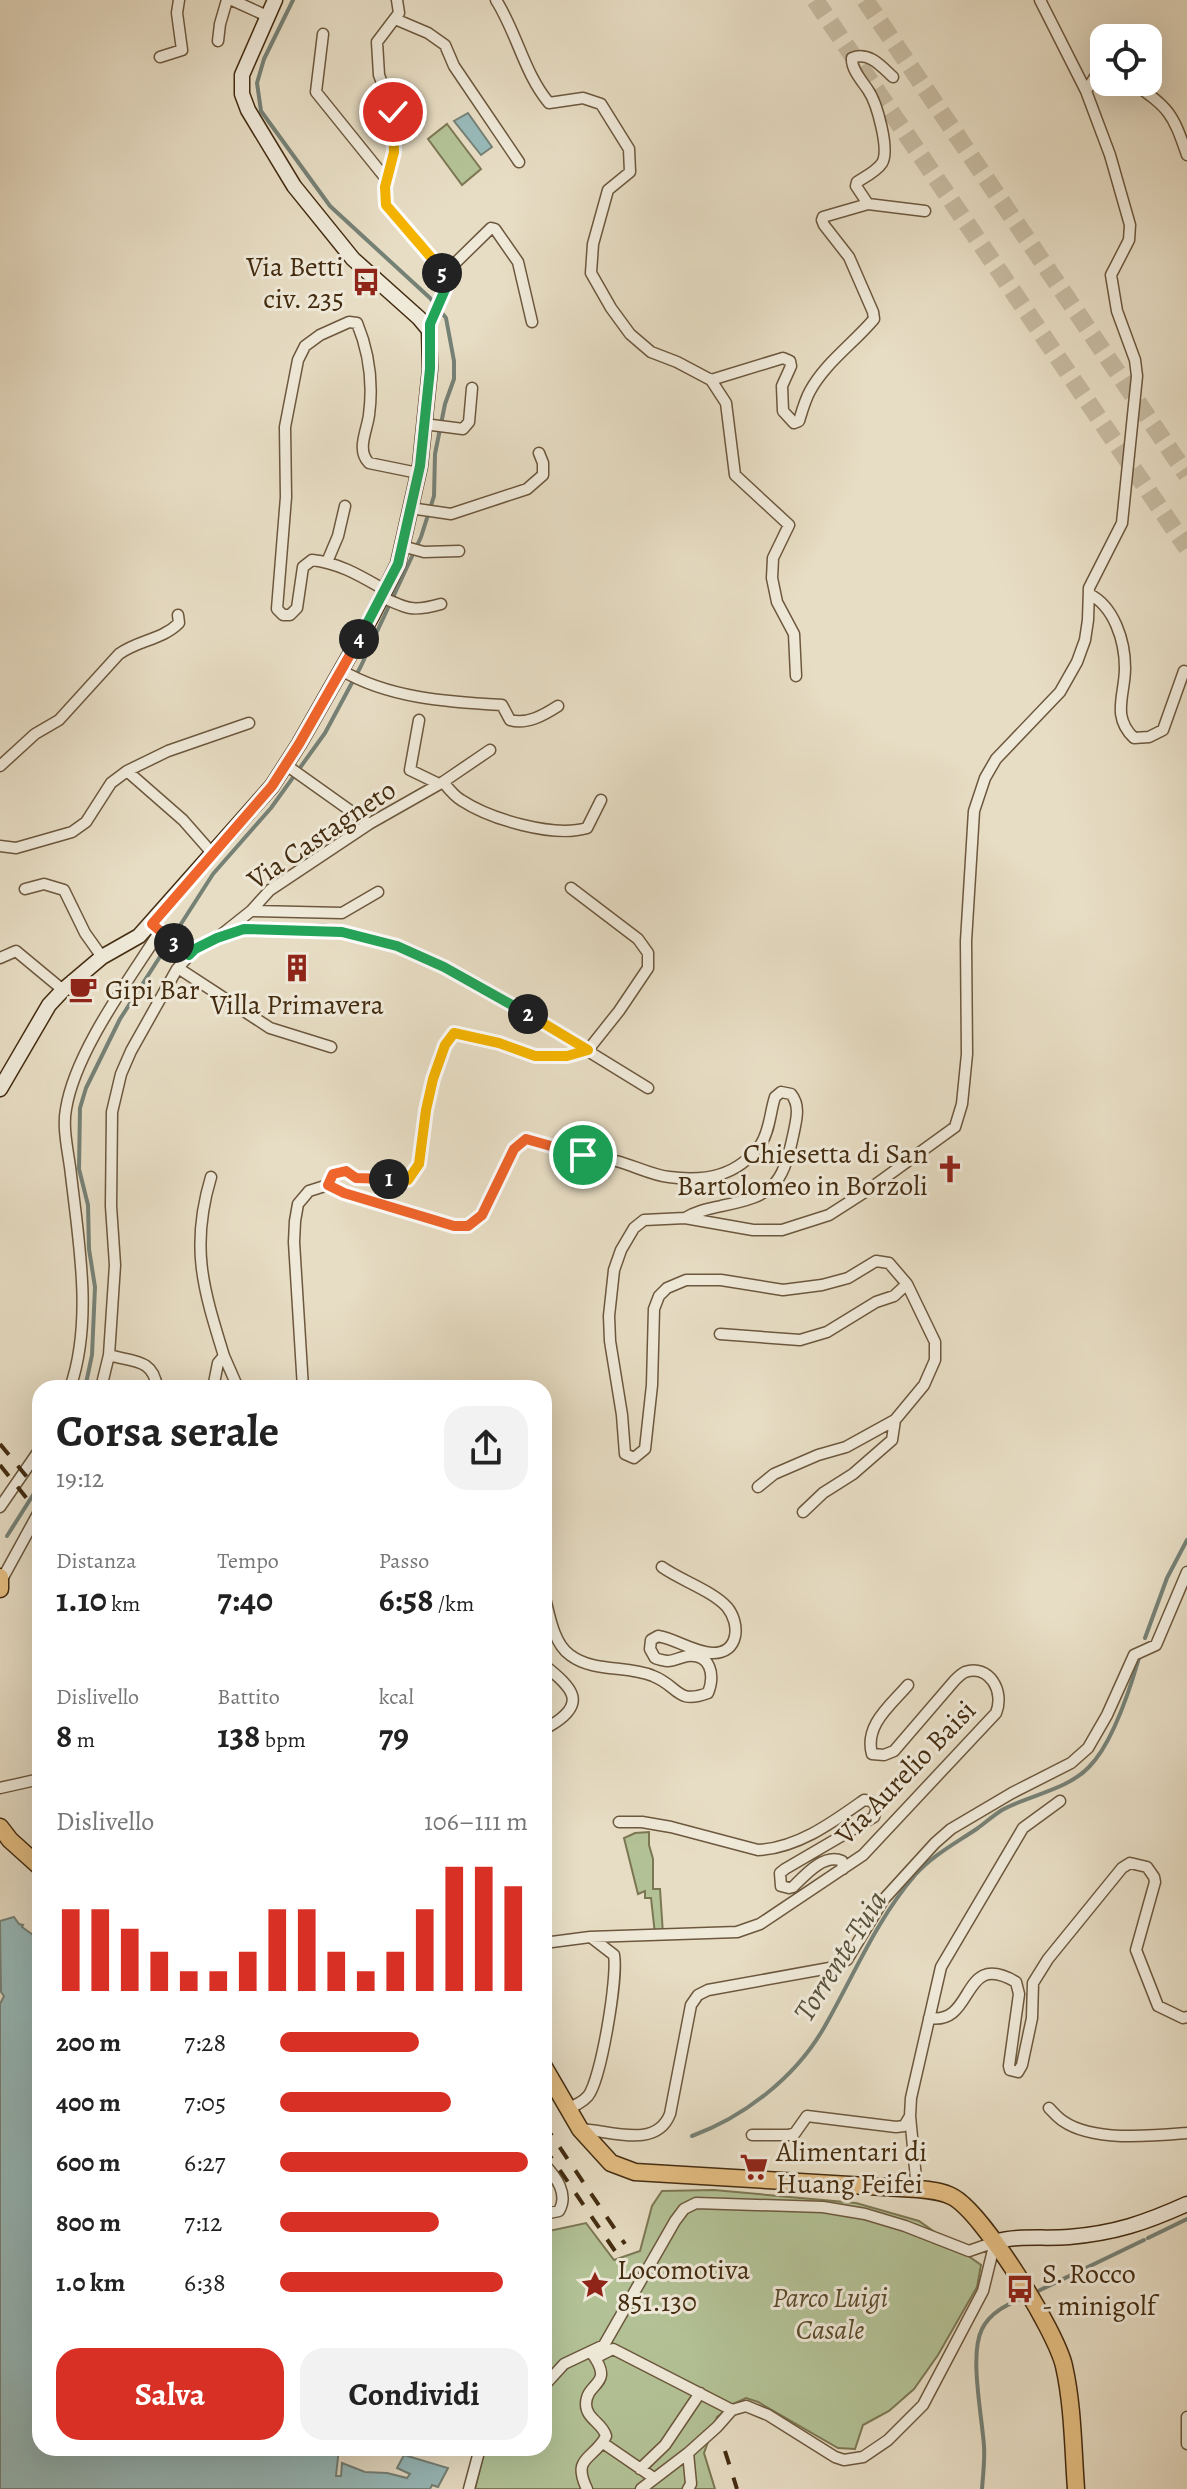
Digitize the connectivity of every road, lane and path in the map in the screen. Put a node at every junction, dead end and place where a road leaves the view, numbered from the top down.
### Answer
1 (179, 0) edge
2 (230, 0) edge
3 (275, 0) edge
4 (397, 0) edge
5 (496, 0) edge
6 (1040, 0) edge
7 (267, 16) junction
8 (395, 19) junction
9 (323, 34) dead end
10 (218, 41) dead end
11 (160, 57) dead end
12 (893, 77) dead end
13 (1090, 85) edge
14 (1086, 91) junction
15 (1151, 96) edge
16 (1187, 155) edge
17 (519, 162) dead end
18 (387, 180) junction
19 (868, 204) junction
20 (925, 211) dead end
21 (445, 280) junction
22 (532, 322) dead end
23 (430, 326) junction
24 (711, 380) junction
25 (472, 388) dead end
26 (428, 425) junction
27 (539, 453) dead end
28 (418, 473) junction
29 (345, 506) dead end
30 (414, 508) junction
31 (405, 547) junction
32 (459, 551) dead end
33 (327, 562) junction
34 (1089, 594) junction
35 (386, 596) junction
36 (441, 604) dead end
37 (178, 615) dead end
38 (343, 671) junction
39 (1184, 671) dead end
40 (796, 676) dead end
41 (558, 706) dead end
42 (419, 720) dead end
43 (249, 723) dead end
44 (490, 750) dead end
45 (286, 765) junction
46 (0, 766) edge
47 (127, 771) junction
48 (441, 783) junction
49 (601, 800) dead end
50 (369, 824) junction
51 (0, 846) edge
52 (212, 853) junction
53 (571, 888) dead end
54 (25, 889) dead end
55 (378, 892) dead end
56 (251, 911) junction
57 (156, 928) junction
58 (217, 938) junction
59 (186, 953) junction
60 (102, 957) junction
61 (0, 958) edge
62 (178, 968) junction
63 (63, 990) junction
64 (331, 1047) dead end
65 (588, 1050) junction
66 (648, 1088) dead end
67 (0, 1089) edge
68 (211, 1177) dead end
69 (328, 1185) junction
70 (685, 1218) junction
71 (907, 1284) junction
72 (720, 1334) dead end
73 (109, 1355) junction
74 (224, 1356) junction
75 (72, 1380) edge
76 (103, 1380) edge
77 (156, 1380) edge
78 (215, 1380) edge
79 (234, 1380) edge
80 (303, 1380) edge
81 (895, 1420) junction
82 (32, 1460) edge
83 (758, 1487) dead end
84 (0, 1507) edge
85 (803, 1512) dead end
86 (32, 1525) edge
87 (662, 1567) dead end
88 (1187, 1572) edge
89 (0, 1583) edge
90 (552, 1620) edge
91 (552, 1672) edge
92 (908, 1685) dead end
93 (552, 1725) edge
94 (32, 1781) edge
95 (0, 1788) edge
96 (1060, 1801) dead end
97 (619, 1822) dead end
98 (2, 1830) edge
99 (32, 1859) edge
100 (843, 1869) junction
101 (590, 1937) junction
102 (552, 1942) edge
103 (1187, 2017) edge
104 (929, 2018) junction
105 (552, 2082) edge
106 (1049, 2108) dead end
107 (566, 2109) junction
108 (910, 2116) junction
109 (580, 2129) junction
110 (1187, 2133) edge
111 (752, 2135) dead end
112 (552, 2175) edge
113 (917, 2189) junction
114 (1187, 2204) edge
115 (552, 2212) edge
116 (995, 2242) junction
117 (593, 2355) junction
118 (552, 2377) edge
119 (700, 2393) junction
120 (732, 2410) junction
121 (1187, 2417) edge
122 (603, 2443) junction
123 (1187, 2444) edge
124 (688, 2453) junction
125 (478, 2456) edge
126 (640, 2469) junction
127 (654, 2478) junction
128 (469, 2489) edge
129 (587, 2489) edge
130 (641, 2489) edge
131 (688, 2489) edge
132 (1076, 2489) edge

1 - 11 street
2 - 7 street
2 - 10 street
3 - 7 street
4 - 8 street
5 - 24 street
6 - 14 street
7 - 23 street
8 - 17 street
8 - 18 street
9 - 18 street
12 - 19 street
13 - 14 street
14 - 34 street
15 - 16 street
18 - 21 street
19 - 20 street
19 - 24 street
21 - 22 street
21 - 23 street
23 - 26 street
24 - 40 street
25 - 26 street
26 - 28 street
27 - 30 street
28 - 30 street
28 - 33 street
29 - 33 street
30 - 31 street
31 - 32 street
31 - 35 street
33 - 35 street
34 - 39 street
34 - 70 street
35 - 36 street
35 - 38 street
37 - 46 street
38 - 41 street
38 - 45 street
42 - 48 street
43 - 47 street
44 - 48 street, Via Castagneto
45 - 50 street
45 - 52 street
47 - 51 street
47 - 52 street
48 - 49 street
48 - 50 street, Via Castagneto
50 - 56 street, Via Castagneto
52 - 57 street
53 - 65 street
54 - 60 street
55 - 56 street
56 - 58 street, Via Castagneto
57 - 59 street
57 - 60 street
57 - 75 street
58 - 59 street, Via Castagneto
58 - 65 street
59 - 62 street, Via Castagneto
60 - 63 street
61 - 63 street
62 - 64 street
62 - 73 street, Via Castagneto
63 - 67 street
65 - 66 street
65 - 69 street
68 - 74 street
69 - 70 street
69 - 80 street
70 - 71 street
71 - 72 street
71 - 81 street
73 - 76 street, Via Castagneto
73 - 77 street
74 - 78 street
74 - 79 street
81 - 83 street
81 - 85 street
82 - 84 street
86 - 89 street
87 - 90 street
88 - 109 street
91 - 93 street
92 - 100 street, Via Aurelio Baisi
94 - 95 street
96 - 104 street
97 - 100 street
98 - 99 main road
100 - 101 street, Via Aurelio Baisi
101 - 102 street, Via Aurelio Baisi
101 - 107 street
103 - 104 street
104 - 108 street
105 - 107 main road
106 - 110 street
107 - 109 main road
108 - 111 street
108 - 113 street
109 - 113 main road
112 - 115 street
113 - 116 main road
114 - 116 street
116 - 117 street
116 - 120 street
116 - 132 main road
117 - 118 street
117 - 119 street
117 - 122 street
119 - 120 street
119 - 126 street
120 - 124 street
121 - 123 street
122 - 126 street
122 - 129 street
124 - 127 street
124 - 131 street
125 - 128 street
126 - 127 street
127 - 130 street

